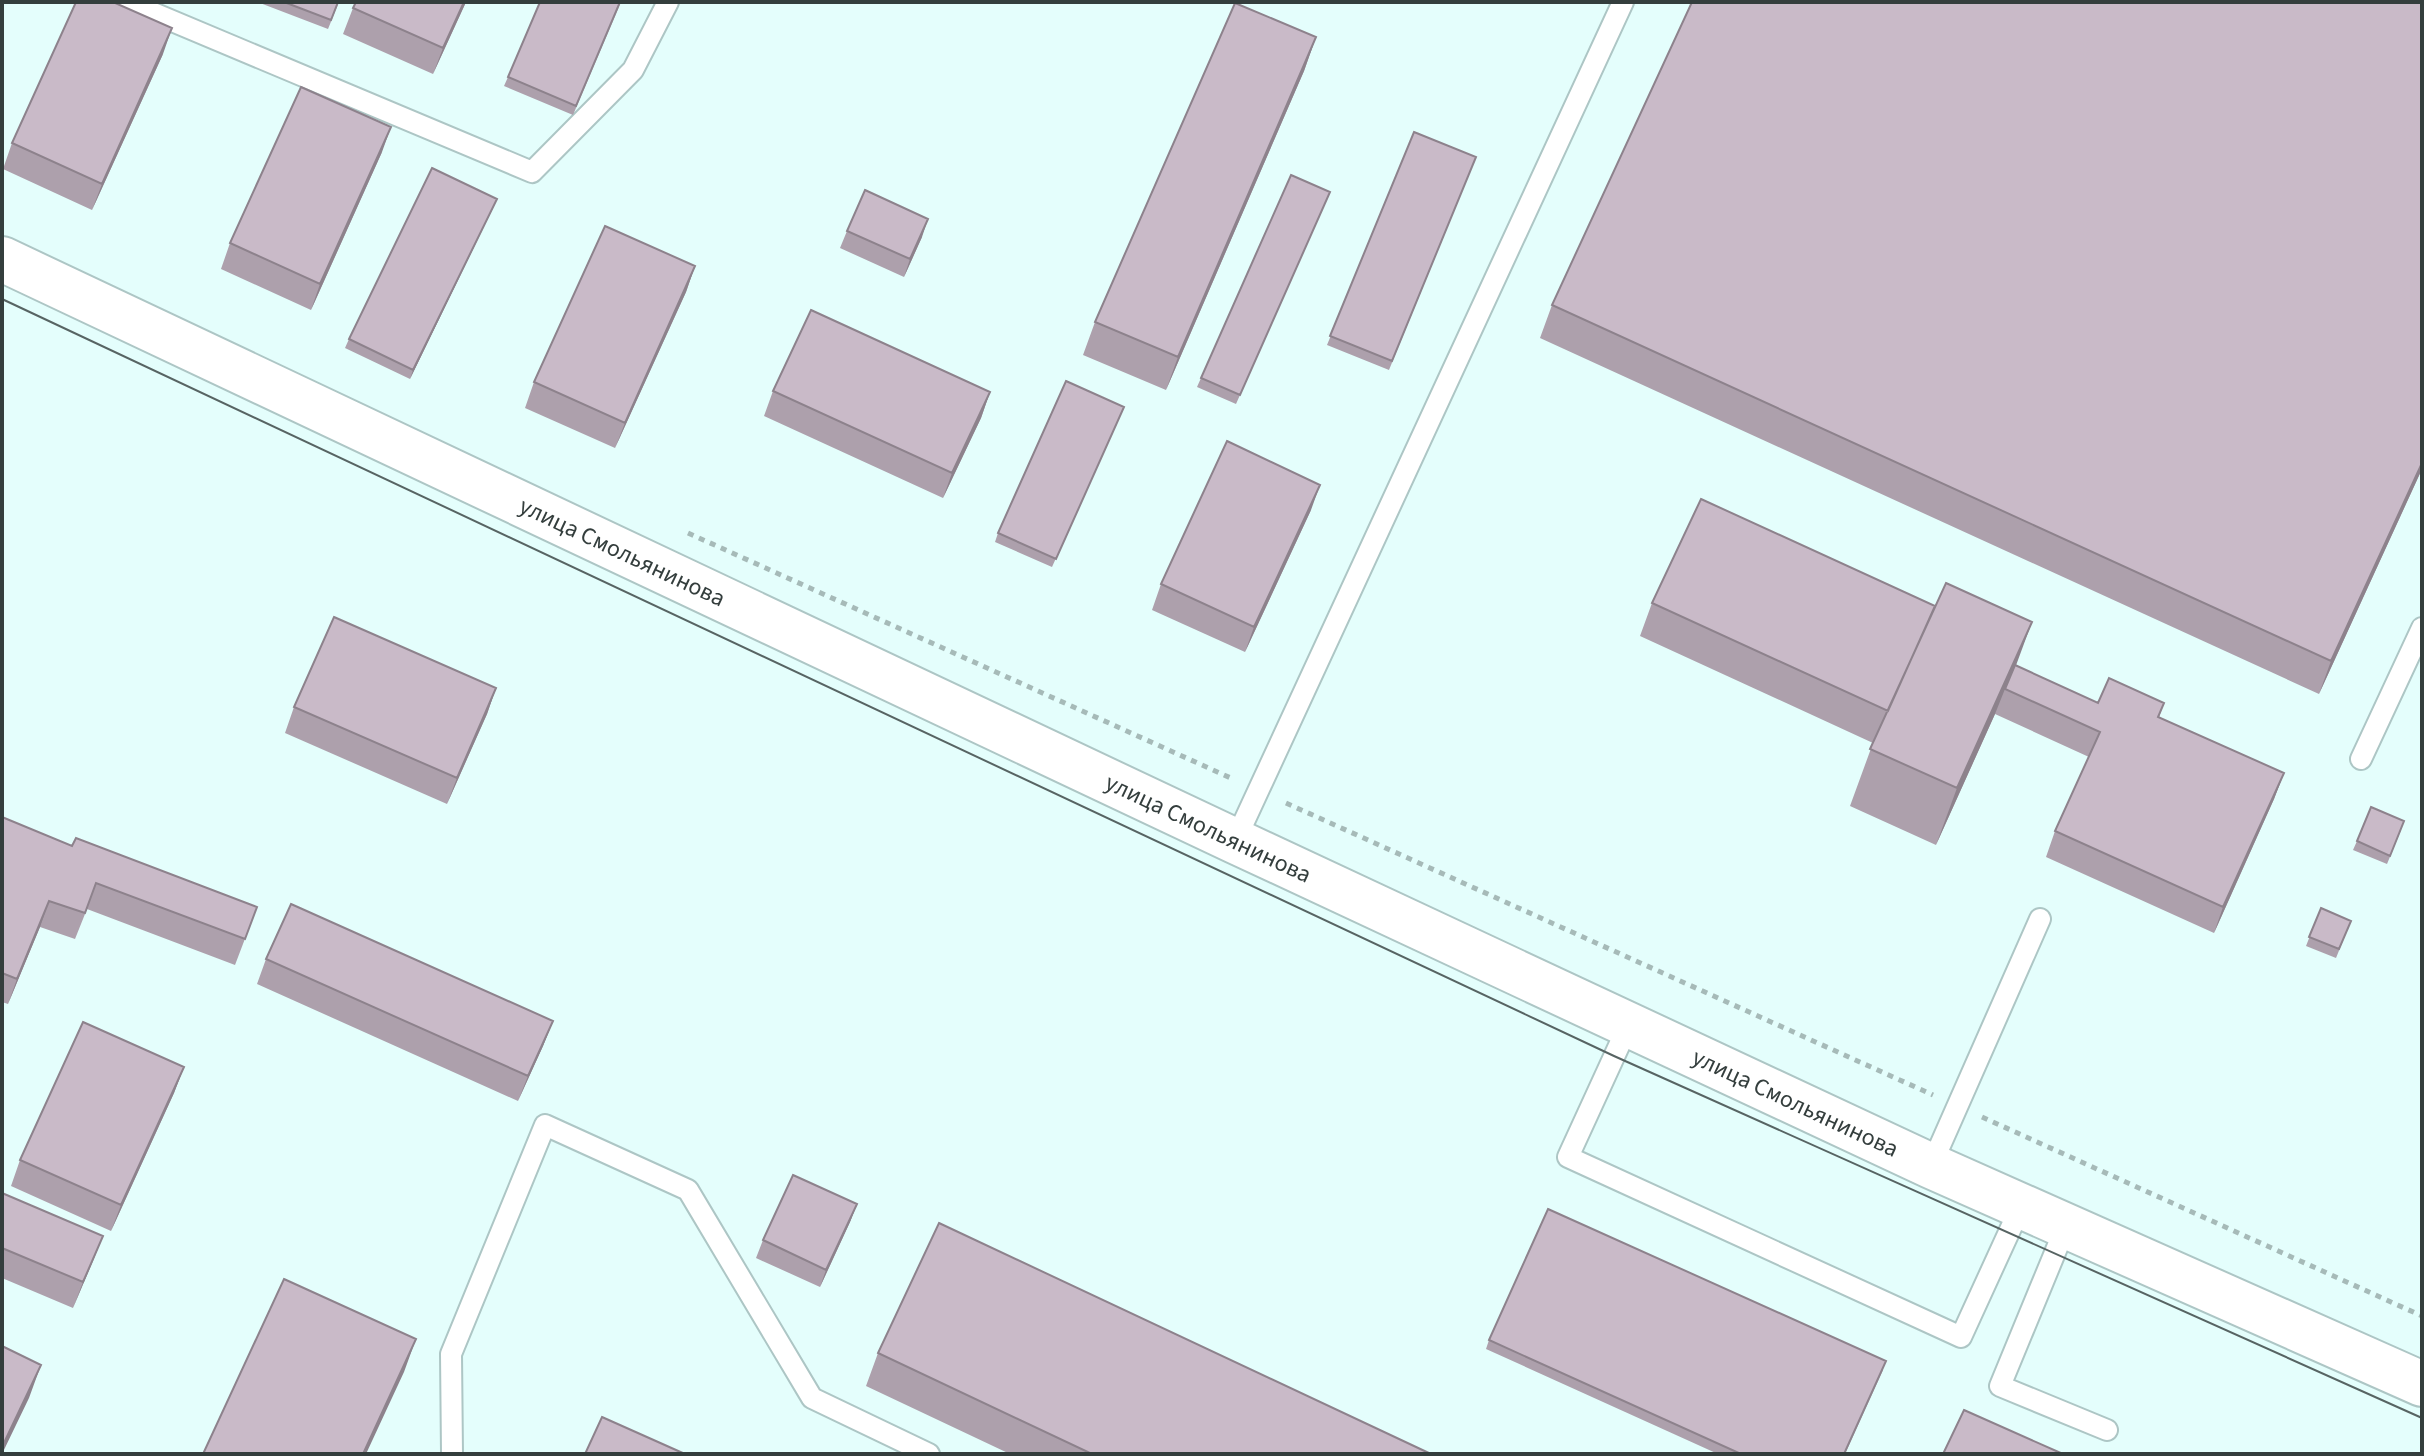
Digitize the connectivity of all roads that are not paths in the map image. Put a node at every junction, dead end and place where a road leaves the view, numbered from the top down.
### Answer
1 (127, 2) edge
2 (668, 2) edge
3 (1623, 2) edge
4 (2, 259) edge
5 (2422, 628) edge
6 (2361, 759) dead end
7 (1235, 841) junction
8 (2040, 919) dead end
9 (1629, 1024) junction
10 (1931, 1166) junction
11 (2021, 1206) junction
12 (2066, 1226) junction
13 (2422, 1384) edge
14 (2107, 1430) dead end
15 (452, 1454) edge
16 (929, 1454) edge

1 - 2 lane
3 - 7 lane
4 - 7 street, улица Смольянинова
5 - 6 lane
7 - 9 street, улица Смольянинова
8 - 10 lane
9 - 10 street, улица Смольянинова
9 - 11 lane
10 - 11 street, улица Смольянинова
11 - 12 street, улица Смольянинова
12 - 13 street, улица Смольянинова
12 - 14 lane
15 - 16 lane

